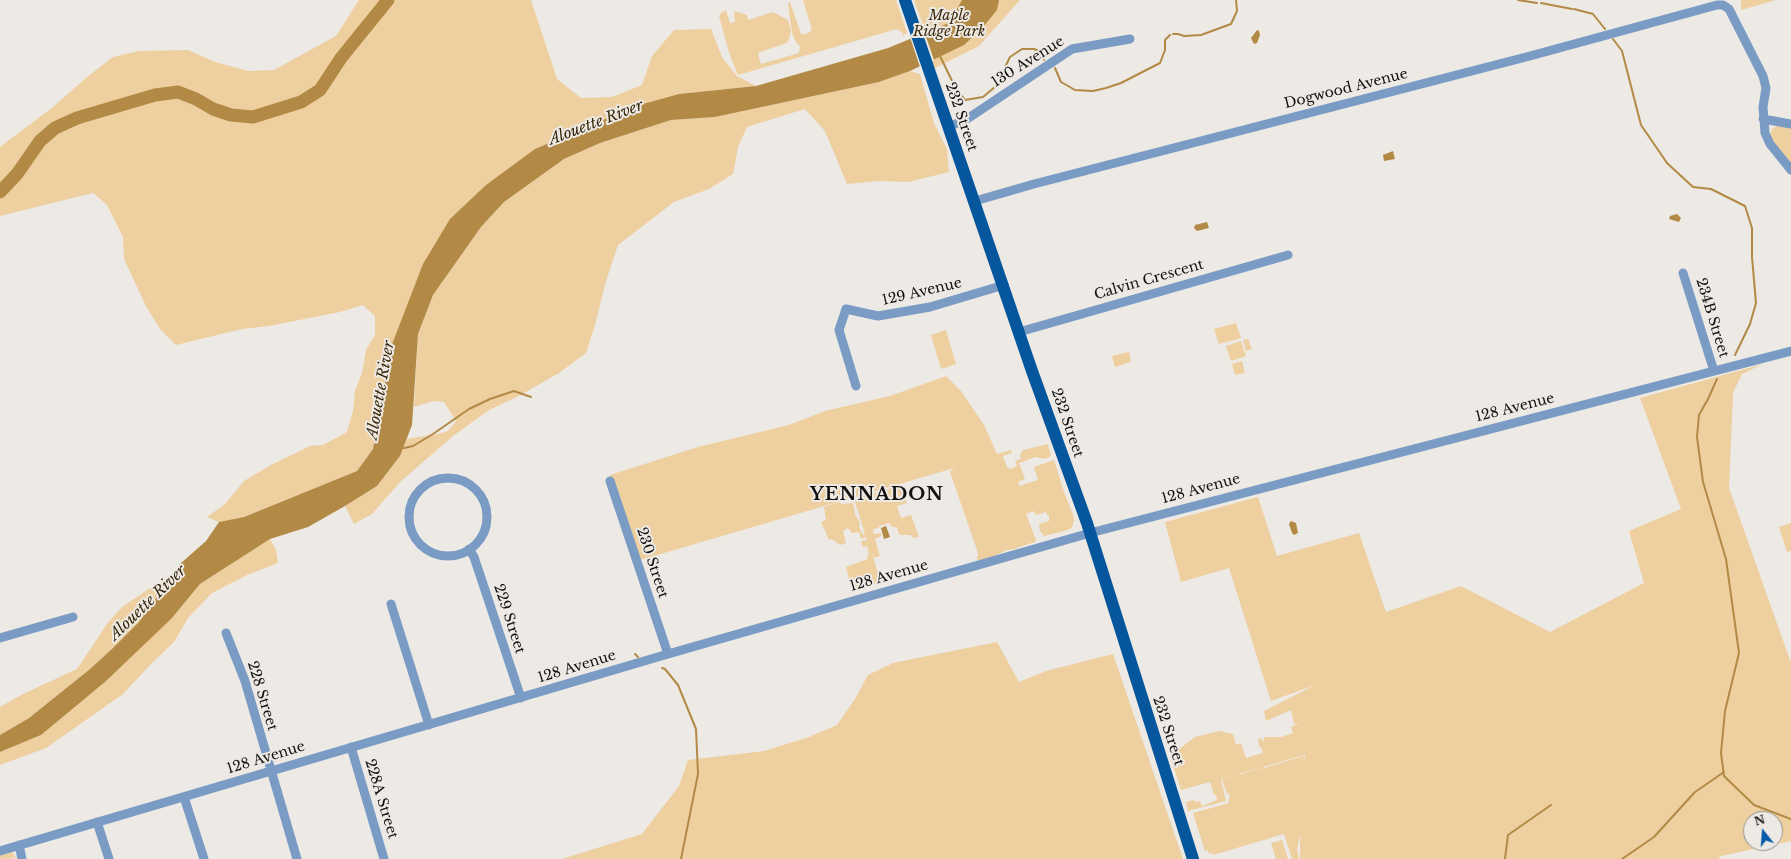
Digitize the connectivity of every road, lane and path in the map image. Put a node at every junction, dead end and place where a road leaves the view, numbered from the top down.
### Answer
1 (905, 0) edge
2 (1130, 39) dead end
3 (1763, 119) junction
4 (1791, 124) edge
5 (949, 126) junction
6 (1791, 170) edge
7 (975, 201) junction
8 (1288, 255) dead end
9 (1683, 273) dead end
10 (1004, 285) junction
11 (1019, 332) junction
12 (1791, 351) edge
13 (1714, 371) junction
14 (856, 386) dead end
15 (610, 481) dead end
16 (1090, 533) junction
17 (469, 549) junction
18 (391, 604) dead end
19 (73, 617) dead end
20 (226, 633) dead end
21 (0, 638) edge
22 (668, 654) junction
23 (521, 698) junction
24 (428, 725) junction
25 (351, 748) junction
26 (270, 771) junction
27 (184, 796) junction
28 (97, 822) junction
29 (18, 845) junction
30 (0, 851) edge
31 (22, 859) edge
32 (108, 859) edge
33 (204, 859) edge
34 (297, 859) edge
35 (384, 859) edge
36 (1193, 859) edge

1 - 5 main road, 232 Street
2 - 5 street, 130 Avenue
3 - 4 street
3 - 6 street
3 - 7 street, Dogwood Avenue
5 - 7 main road, 232 Street
7 - 10 main road, 232 Street
8 - 11 street, Calvin Crescent
9 - 13 street, 234B Street
10 - 11 main road, 232 Street
10 - 14 street, 129 Avenue
11 - 16 main road, 232 Street
12 - 13 street, 128 Avenue
13 - 16 street, 128 Avenue
15 - 22 street, 230 Street
16 - 22 street, 128 Avenue
16 - 36 main road, 232 Street
17 - 17 street
17 - 23 street, 229 Street
18 - 24 street
19 - 21 street
20 - 26 street, 228 Street
22 - 23 street, 128 Avenue
23 - 24 street, 128 Avenue
24 - 25 street, 128 Avenue
25 - 26 street, 128 Avenue
25 - 35 street, 228A Street
26 - 27 street, 128 Avenue
26 - 34 street, 228 Street
27 - 28 street, 128 Avenue
27 - 33 street
28 - 29 street, 128 Avenue
28 - 32 street
29 - 30 street, 128 Avenue
29 - 31 street

